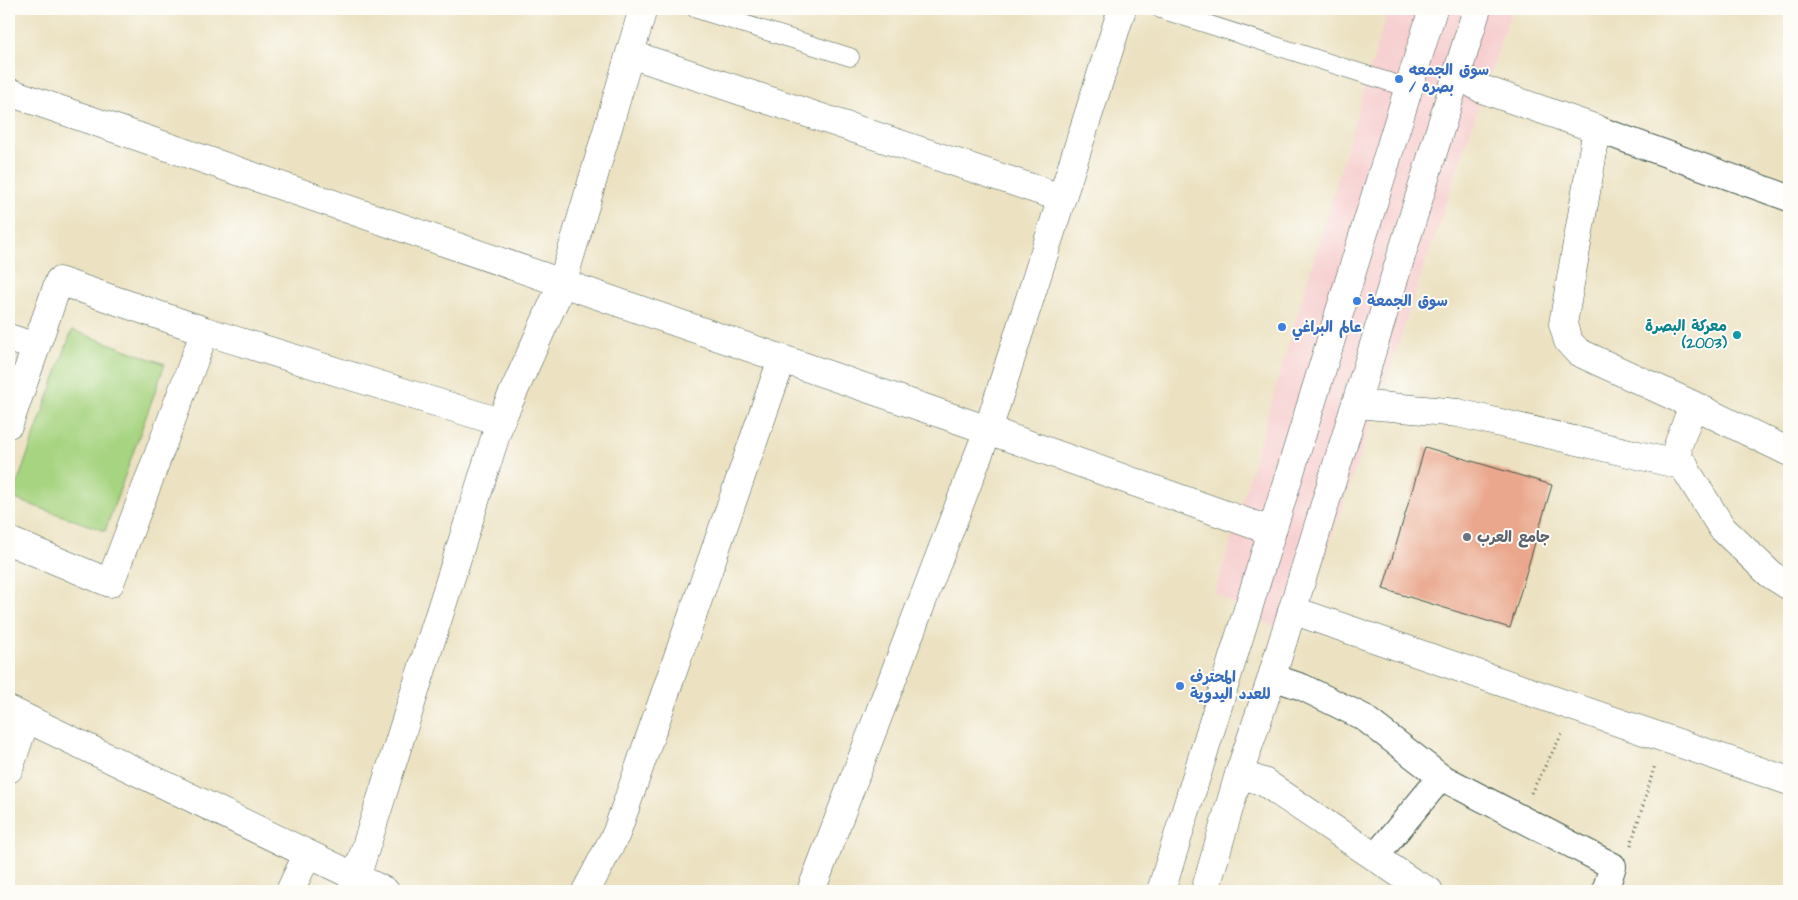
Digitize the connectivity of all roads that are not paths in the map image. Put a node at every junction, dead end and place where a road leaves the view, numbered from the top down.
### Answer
1 (643, 9) edge
2 (696, 9) edge
3 (1122, 9) edge
4 (1160, 9) edge
5 (1432, 9) edge
6 (1477, 9) edge
7 (630, 54) junction
8 (850, 57) dead end
9 (1457, 74) junction
10 (1408, 88) junction
11 (9, 92) edge
12 (1597, 129) junction
13 (1062, 198) junction
14 (1789, 198) edge
15 (562, 284) junction
16 (205, 331) junction
17 (9, 338) edge
18 (36, 347) junction
19 (782, 359) junction
20 (1356, 404) junction
21 (1693, 405) junction
22 (500, 422) junction
23 (9, 424) edge
24 (988, 430) junction
25 (1789, 452) edge
26 (1685, 466) junction
27 (1272, 531) junction
28 (9, 541) edge
29 (1789, 586) edge
30 (1292, 610) junction
31 (1269, 686) junction
32 (17, 714) edge
33 (9, 769) edge
34 (1239, 774) junction
35 (1441, 777) junction
36 (1789, 781) edge
37 (307, 855) junction
38 (1376, 858) junction
39 (356, 878) junction
40 (290, 891) edge
41 (385, 891) edge
42 (586, 891) edge
43 (810, 891) edge
44 (1161, 891) edge
45 (1206, 891) edge
46 (1429, 891) edge
47 (1605, 891) edge

1 - 7 street
2 - 8 lane
3 - 13 street
4 - 10 lane
5 - 10 street
6 - 9 street
7 - 13 street
7 - 15 street
9 - 12 street
9 - 20 street
10 - 27 street
11 - 15 street
12 - 14 street
12 - 21 street
13 - 24 street
15 - 19 street
15 - 22 street
16 - 18 street
16 - 22 street
16 - 28 street
17 - 18 street
18 - 23 street
19 - 24 street
19 - 42 street
20 - 26 street
20 - 30 street
21 - 25 street
21 - 26 street
22 - 39 street
24 - 27 street
24 - 43 street
26 - 29 street
27 - 44 street
30 - 31 street
30 - 36 street
31 - 34 street
31 - 35 street
32 - 33 street
32 - 37 street
34 - 38 street
34 - 45 street
35 - 38 street
35 - 47 street
37 - 39 street
37 - 40 street
38 - 46 street
39 - 41 street

